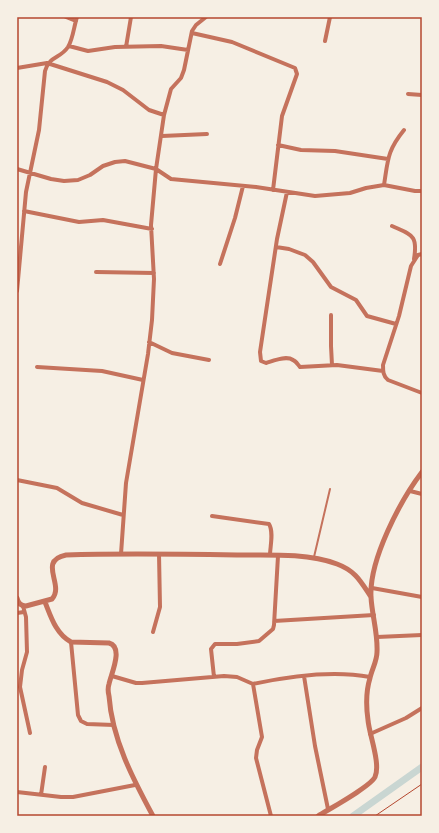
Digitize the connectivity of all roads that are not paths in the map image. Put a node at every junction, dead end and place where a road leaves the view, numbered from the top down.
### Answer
1 (66, 17) edge
2 (130, 17) edge
3 (206, 17) edge
4 (330, 17) edge
5 (76, 19) edge
6 (192, 33) junction
7 (325, 41) dead end
8 (69, 46) junction
9 (126, 47) junction
10 (188, 50) junction
11 (47, 63) junction
12 (17, 68) edge
13 (408, 94) dead end
14 (422, 95) edge
15 (164, 115) junction
16 (404, 130) dead end
17 (207, 134) dead end
18 (162, 136) junction
19 (278, 145) junction
20 (388, 159) junction
21 (17, 169) edge
22 (156, 169) junction
23 (30, 173) junction
24 (384, 185) junction
25 (243, 186) junction
26 (273, 190) junction
27 (422, 191) edge
28 (287, 192) junction
29 (24, 211) junction
30 (392, 226) dead end
31 (152, 229) junction
32 (276, 247) junction
33 (422, 254) edge
34 (414, 260) junction
35 (220, 264) dead end
36 (96, 272) dead end
37 (154, 273) junction
38 (17, 291) edge
39 (331, 315) dead end
40 (396, 324) junction
41 (149, 342) junction
42 (209, 360) dead end
43 (332, 365) junction
44 (37, 367) dead end
45 (383, 371) junction
46 (143, 380) junction
47 (422, 393) edge
48 (422, 472) edge
49 (17, 480) edge
50 (330, 489) dead end
51 (410, 491) junction
52 (422, 494) edge
53 (123, 515) junction
54 (212, 516) dead end
55 (121, 554) junction
56 (159, 554) junction
57 (270, 555) junction
58 (278, 556) junction
59 (314, 558) junction
60 (372, 588) junction
61 (371, 597) junction
62 (422, 597) edge
63 (17, 598) edge
64 (46, 602) junction
65 (24, 609) junction
66 (17, 612) edge
67 (374, 615) junction
68 (274, 621) junction
69 (153, 632) dead end
70 (422, 635) edge
71 (377, 637) junction
72 (71, 642) junction
73 (112, 676) junction
74 (214, 676) junction
75 (304, 676) junction
76 (370, 677) junction
77 (253, 684) junction
78 (422, 708) edge
79 (114, 725) junction
80 (30, 733) dead end
81 (370, 734) junction
82 (45, 767) dead end
83 (135, 785) junction
84 (17, 792) edge
85 (41, 795) junction
86 (328, 809) junction
87 (153, 816) edge
88 (271, 816) edge
89 (318, 816) edge

1 - 5 street
2 - 9 street
3 - 6 street
4 - 7 street
5 - 8 street
6 - 10 street
6 - 19 street
8 - 9 street
8 - 11 street
9 - 10 street
10 - 15 street
11 - 12 street
11 - 15 street
11 - 23 street
13 - 14 street
15 - 18 street
16 - 20 street
17 - 18 street
18 - 22 street
19 - 20 street
19 - 26 street
20 - 24 street
21 - 23 street
22 - 23 street
22 - 25 street
22 - 31 street
23 - 29 street
24 - 27 street
24 - 28 street
25 - 26 street
25 - 35 street
26 - 28 street
28 - 32 street
29 - 31 street
29 - 38 street
30 - 34 street
31 - 37 street
32 - 40 street
32 - 43 street
33 - 34 street
34 - 40 street
36 - 37 street
37 - 41 street
39 - 43 street
40 - 45 street
41 - 42 street
41 - 46 street
43 - 45 street
44 - 46 street
45 - 47 street
46 - 53 street
48 - 51 street
49 - 53 street
50 - 59 lane
51 - 52 street
51 - 60 street
53 - 55 street
54 - 57 street
55 - 56 street
55 - 64 street
56 - 57 street
56 - 69 street
57 - 58 street
58 - 59 street
58 - 68 street
59 - 61 street
60 - 61 street
60 - 62 street
61 - 67 street
63 - 65 street
64 - 65 street
64 - 72 street
65 - 66 street
65 - 80 street
67 - 68 street
67 - 71 street
68 - 74 street
70 - 71 street
71 - 76 street
72 - 73 street
72 - 79 street
73 - 74 street
73 - 79 street
74 - 77 street
75 - 76 street
75 - 77 street
75 - 86 street
76 - 81 street
77 - 88 street
78 - 81 street
79 - 83 street
81 - 86 street
82 - 85 street
83 - 85 street
83 - 87 street
84 - 85 street
86 - 89 street

